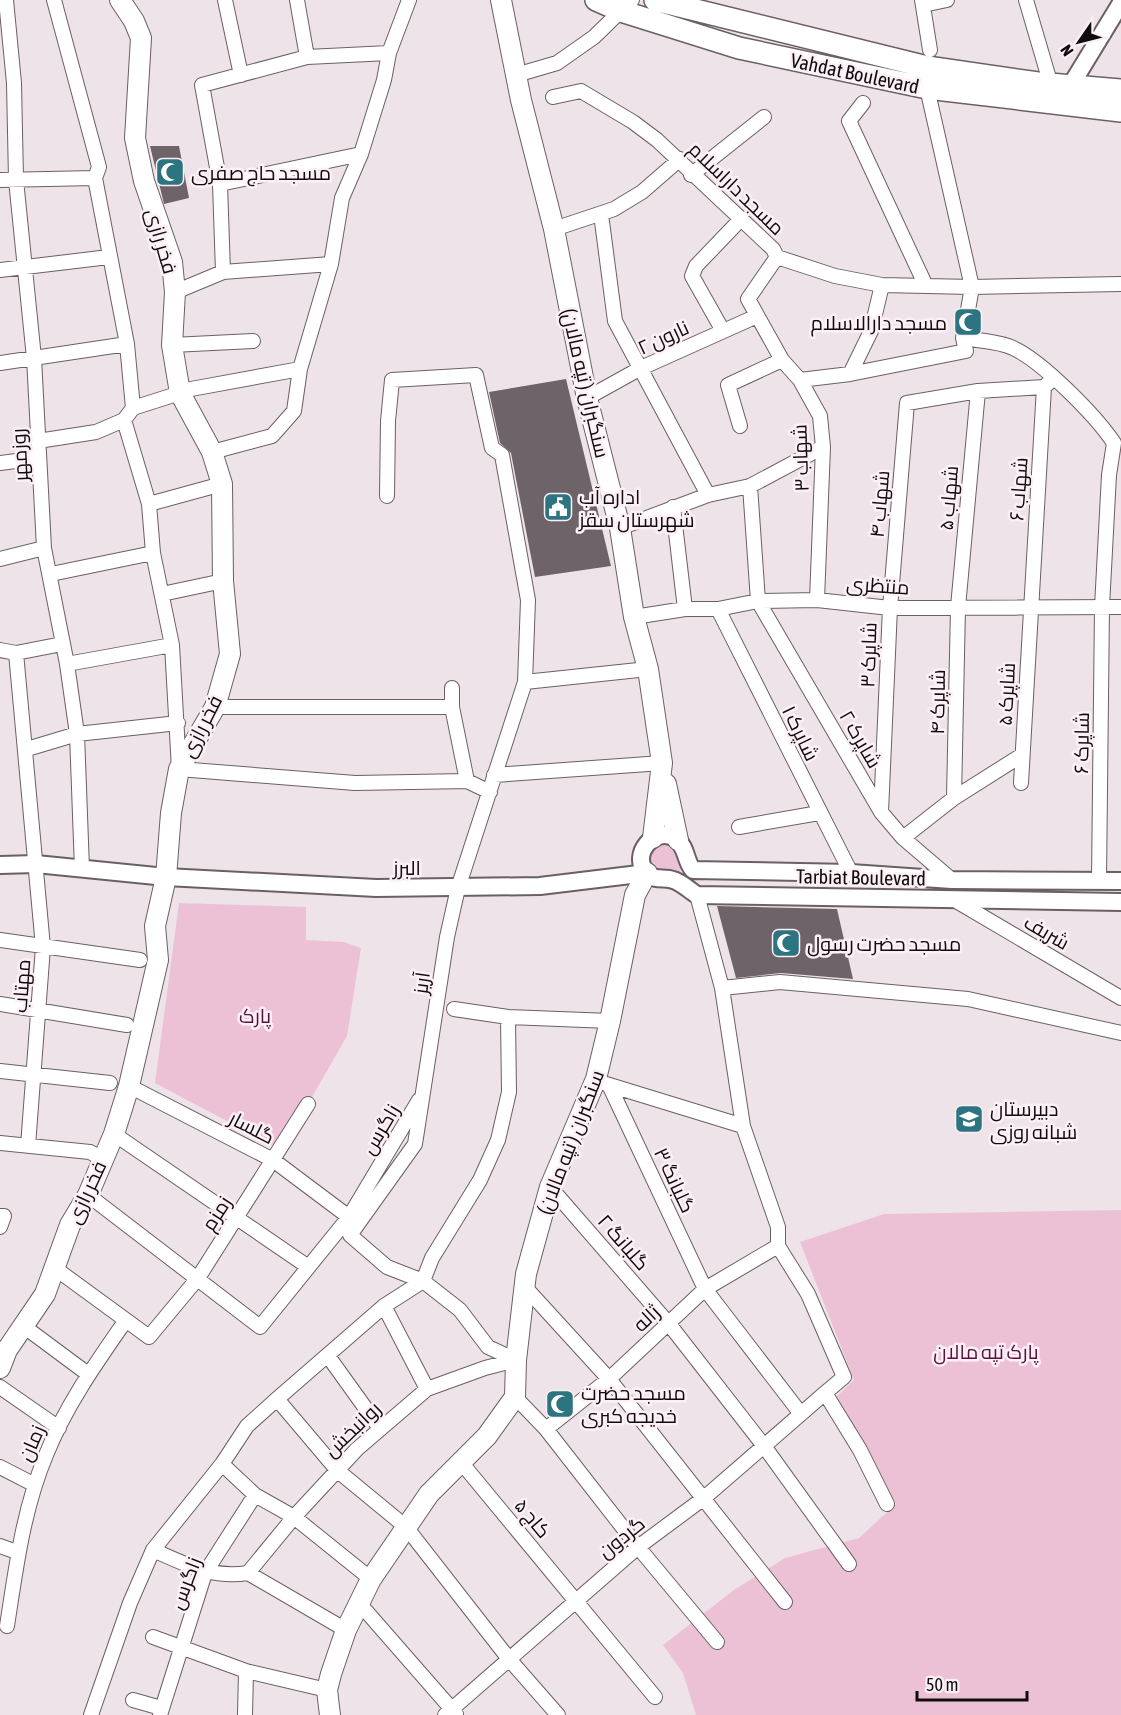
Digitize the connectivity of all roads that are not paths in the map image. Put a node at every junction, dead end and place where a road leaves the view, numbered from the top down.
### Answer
1 (6, 0) edge
2 (54, 0) edge
3 (120, 0) edge
4 (225, 0) edge
5 (297, 0) edge
6 (409, 0) edge
7 (501, 0) edge
8 (596, 0) edge
9 (655, 0) edge
10 (947, 0) edge
11 (1026, 0) edge
12 (923, 2) edge
13 (1121, 3) edge
14 (627, 5) edge
15 (930, 50) dead end
16 (389, 53) junction
17 (307, 57) junction
18 (241, 75) junction
19 (516, 75) junction
20 (1048, 75) dead end
21 (1071, 85) junction
22 (927, 88) junction
23 (1121, 90) edge
24 (553, 97) dead end
25 (863, 103) dead end
26 (1121, 111) edge
27 (764, 117) dead end
28 (361, 154) junction
29 (680, 159) junction
30 (692, 175) junction
31 (95, 178) junction
32 (0, 180) edge
33 (16, 180) junction
34 (220, 184) junction
35 (601, 214) junction
36 (741, 219) junction
37 (554, 229) junction
38 (110, 257) junction
39 (777, 257) junction
40 (331, 264) junction
41 (25, 267) junction
42 (0, 270) edge
43 (223, 272) junction
44 (925, 284) junction
45 (1121, 284) edge
46 (882, 285) junction
47 (972, 287) junction
48 (175, 292) junction
49 (757, 316) junction
50 (723, 331) junction
51 (963, 338) junction
52 (253, 341) dead end
53 (127, 344) junction
54 (172, 345) junction
55 (34, 358) junction
56 (782, 360) junction
57 (0, 363) edge
58 (640, 368) junction
59 (300, 369) junction
60 (850, 374) junction
61 (800, 380) junction
62 (1049, 383) junction
63 (978, 391) junction
64 (180, 392) junction
65 (587, 398) junction
66 (133, 408) junction
67 (124, 420) junction
68 (740, 426) dead end
69 (1118, 439) edge
70 (38, 441) junction
71 (823, 447) junction
72 (212, 452) junction
73 (39, 458) junction
74 (0, 463) edge
75 (222, 484) junction
76 (750, 486) junction
77 (708, 495) junction
78 (387, 496) dead end
79 (149, 504) junction
80 (673, 507) junction
81 (620, 528) junction
82 (44, 548) junction
83 (153, 553) junction
84 (0, 559) edge
85 (51, 574) junction
86 (223, 581) junction
87 (162, 594) junction
88 (817, 600) junction
89 (758, 601) junction
90 (958, 607) junction
91 (1030, 607) junction
92 (1102, 607) junction
93 (1121, 607) edge
94 (890, 608) junction
95 (685, 609) junction
96 (718, 609) junction
97 (634, 617) junction
98 (62, 644) junction
99 (172, 645) junction
100 (0, 650) edge
101 (16, 653) junction
102 (67, 664) junction
103 (648, 669) junction
104 (525, 682) junction
105 (452, 688) dead end
106 (215, 707) junction
107 (452, 707) junction
108 (178, 723) junction
109 (77, 734) junction
110 (27, 748) junction
111 (1022, 755) junction
112 (662, 763) junction
113 (179, 769) junction
114 (494, 776) junction
115 (467, 781) junction
116 (1021, 783) dead end
117 (490, 792) junction
118 (954, 798) junction
119 (881, 812) junction
120 (819, 813) junction
121 (739, 827) dead end
122 (653, 838) junction
123 (903, 838) junction
124 (678, 840) junction
125 (686, 862) junction
126 (36, 864) junction
127 (0, 865) edge
128 (81, 869) junction
129 (647, 873) junction
130 (851, 873) junction
131 (166, 877) junction
132 (672, 879) junction
133 (952, 880) junction
134 (1099, 880) junction
135 (1121, 880) edge
136 (458, 888) junction
137 (696, 895) junction
138 (953, 899) junction
139 (1121, 902) edge
140 (0, 940) edge
141 (43, 947) junction
142 (140, 960) dead end
143 (722, 988) junction
144 (1121, 998) edge
145 (0, 1004) edge
146 (454, 1009) dead end
147 (39, 1010) junction
148 (508, 1017) junction
149 (610, 1021) junction
150 (127, 1025) dead end
151 (1121, 1033) edge
152 (0, 1071) edge
153 (32, 1074) junction
154 (110, 1083) dead end
155 (603, 1083) junction
156 (426, 1085) junction
157 (129, 1086) junction
158 (308, 1104) dead end
159 (743, 1126) junction
160 (114, 1134) junction
161 (0, 1143) edge
162 (28, 1146) junction
163 (101, 1158) junction
164 (273, 1160) junction
165 (550, 1187) junction
166 (87, 1196) junction
167 (0, 1216) edge
168 (236, 1217) junction
169 (349, 1217) junction
170 (0, 1227) edge
171 (778, 1246) junction
172 (307, 1266) junction
173 (56, 1269) junction
174 (198, 1278) junction
175 (423, 1281) junction
176 (524, 1286) junction
177 (705, 1289) junction
178 (384, 1306) junction
179 (126, 1320) junction
180 (669, 1324) junction
181 (22, 1325) junction
182 (2, 1356) edge
183 (328, 1356) junction
184 (516, 1360) junction
185 (88, 1374) junction
186 (609, 1379) junction
187 (0, 1387) edge
188 (427, 1389) junction
189 (825, 1393) junction
190 (516, 1397) junction
191 (277, 1399) junction
192 (801, 1414) junction
193 (59, 1428) junction
194 (379, 1428) junction
195 (546, 1429) junction
196 (764, 1446) junction
197 (460, 1461) junction
198 (222, 1464) junction
199 (0, 1467) edge
200 (338, 1471) junction
201 (34, 1485) junction
202 (255, 1495) junction
203 (704, 1498) junction
204 (887, 1504) dead end
205 (294, 1517) junction
206 (406, 1527) junction
207 (0, 1546) edge
208 (638, 1547) junction
209 (153, 1550) junction
210 (17, 1552) junction
211 (849, 1564) dead end
212 (205, 1573) junction
213 (248, 1573) junction
214 (371, 1579) junction
215 (575, 1601) junction
216 (785, 1602) dead end
217 (359, 1603) junction
218 (7, 1626) dead end
219 (346, 1630) junction
220 (153, 1637) dead end
221 (717, 1642) dead end
222 (183, 1647) junction
223 (509, 1659) junction
224 (246, 1671) junction
225 (327, 1690) junction
226 (655, 1697) dead end
227 (133, 1700) dead end
228 (161, 1712) edge
229 (451, 1713) edge
230 (91, 1715) edge
231 (245, 1715) edge
232 (330, 1715) edge
233 (558, 1715) edge

1 - 33 street, روزمهر
2 - 31 street
3 - 48 main road, فخر رازی
4 - 18 street
5 - 17 street
6 - 16 street
7 - 19 main road, سنگبران ( تپه مالان)
8 - 14 main road, Vahdat Boulevard
9 - 21 main road, Vahdat Boulevard
10 - 12 street
11 - 20 street
12 - 15 street
13 - 21 street
14 - 19 street
14 - 22 main road, Vahdat Boulevard
16 - 17 street
16 - 28 street
17 - 18 street
18 - 34 street
19 - 37 main road, سنگبران ( تپه مالان)
21 - 23 main road, Vahdat Boulevard
22 - 26 main road, Vahdat Boulevard
22 - 47 street
24 - 29 street, مسجد داراسلام
25 - 44 street
27 - 30 street
28 - 34 street
28 - 40 street
29 - 30 street, مسجد داراسلام
29 - 35 street
30 - 36 street, مسجد داراسلام
31 - 33 street
31 - 38 street
32 - 33 street
33 - 41 street, روزمهر
34 - 43 street
35 - 37 street
35 - 58 street
36 - 39 street, مسجد داراسلام
36 - 50 street
37 - 65 main road, سنگبران ( تپه مالان)
38 - 41 street
38 - 53 street
39 - 46 street, مسجد داراسلام
39 - 49 street, شهاب ۳
40 - 43 street
40 - 59 street
41 - 42 street
41 - 55 street, روزمهر
43 - 48 street
44 - 46 street, مسجد داراسلام
44 - 47 street, مسجد داراسلام
45 - 47 street, مسجد داراسلام
46 - 60 street
47 - 51 street
48 - 54 main road, فخر رازی
49 - 50 street, نارون ۲
49 - 56 street, شهاب ۳
50 - 58 street, نارون ۲
51 - 60 street
51 - 62 street
52 - 54 street
53 - 55 street
53 - 66 street
54 - 64 main road, فخر رازی
55 - 57 street
55 - 70 street, روزمهر
56 - 61 street, شهاب ۳
56 - 68 street
58 - 65 street, نارون ۲
58 - 77 street
59 - 64 street
59 - 72 street
60 - 61 street
61 - 71 street, شهاب ۳
62 - 63 street
62 - 69 street
62 - 91 street, شهاب ۶
63 - 90 street, شهاب ۵
63 - 94 street, شهاب ۴
64 - 66 street
64 - 72 main road, فخر رازی
65 - 81 main road, سنگبران ( تپه مالان)
66 - 67 street
67 - 70 street
67 - 79 street
69 - 92 street, شاپرک ۶
70 - 73 street, روزمهر
71 - 76 street
71 - 88 street, شهاب ۳
72 - 75 main road, فخر رازی
73 - 74 street
73 - 82 street, روزمهر
75 - 79 street
75 - 86 main road, فخر رازی
76 - 77 street
76 - 89 street
77 - 80 street
78 - 104 street, آریز
79 - 83 street
80 - 81 street
80 - 95 street
81 - 97 main road, سنگبران ( تپه مالان)
82 - 84 street
82 - 85 street, روزمهر
83 - 85 street
83 - 87 street
85 - 98 street, روزمهر
86 - 87 street
86 - 106 main road, فخر رازی
87 - 99 street
88 - 89 street, منتظری
88 - 94 street, منتظری
89 - 96 street, منتظری
89 - 119 street, شاپرک ۲
90 - 91 street, منتظری
90 - 94 street, منتظری
90 - 118 street, شاپرک ۴
91 - 92 street, منتظری
91 - 111 street, شاپرک ۵
92 - 93 street, منتظری
92 - 134 street, شاپرک ۶
94 - 119 street, شاپرک ۳
95 - 96 street, منتظری
95 - 97 street, منتظری
96 - 120 street, شاپرک ۱
97 - 103 main road, سنگبران ( تپه مالان)
98 - 101 street
98 - 102 street, روزمهر
99 - 102 street
99 - 108 street
100 - 101 street
101 - 110 street, مهتاب
102 - 109 street, روزمهر
103 - 104 street
103 - 112 main road, سنگبران ( تپه مالان)
104 - 114 street, آریز
105 - 107 street
106 - 107 street
106 - 113 main road, فخر رازی
107 - 115 street
108 - 109 street
108 - 113 street
109 - 110 street
109 - 128 street, روزمهر
110 - 126 street, مهتاب
111 - 116 street, شاپرک ۵
111 - 118 street
112 - 114 street
112 - 122 main road, سنگبران ( تپه مالان)
112 - 124 main road
113 - 115 street
113 - 131 main road, فخر رازی
114 - 117 street, آریز
115 - 117 street
117 - 136 street, آریز
118 - 123 street
119 - 123 street, شاپرک ۲
120 - 121 street
120 - 130 street, شاپرک ۱
122 - 124 street
122 - 129 street
123 - 133 street, شاپرک ۲
124 - 125 street
125 - 130 street, Tarbiat Boulevard
125 - 132 street
126 - 127 street, البرز
126 - 128 street, البرز
126 - 141 street, مهتاب
128 - 131 street, البرز
129 - 132 street
129 - 136 street, البرز
129 - 149 main road, سنگبران ( تپه مالان)
130 - 133 street, Tarbiat Boulevard
131 - 136 street, البرز
131 - 157 main road, فخر رازی
132 - 137 street
133 - 134 street, Tarbiat Boulevard
134 - 135 street, Tarbiat Boulevard
136 - 156 street, آریز
137 - 138 street, Tarbiat Boulevard
137 - 143 street
138 - 139 street, Tarbiat Boulevard
138 - 144 street, شریف
140 - 141 street
141 - 142 street
141 - 147 street, مهتاب
143 - 151 street
143 - 159 street
145 - 147 street
146 - 148 street
147 - 150 street
147 - 153 street, مهتاب
148 - 149 street
148 - 175 street
149 - 155 main road, سنگبران ( تپه مالان)
152 - 153 street
153 - 154 street
153 - 162 street, مهتاب
155 - 159 street
155 - 165 main road, سنگبران ( تپه مالان)
155 - 177 street, گلبانگ ۳
156 - 169 street, زاگرس
156 - 175 street, زاگرس
157 - 160 main road, فخر رازی
157 - 164 street, گلسار
158 - 164 street, زمزم
159 - 171 street
160 - 163 main road, فخر رازی
160 - 168 street
161 - 162 street
162 - 163 street
163 - 166 main road, فخر رازی
164 - 168 street, زمزم
164 - 169 street, گلسار
165 - 176 main road, سنگبران ( تپه مالان)
165 - 180 street, گلبانگ ۲
166 - 173 main road, فخر رازی
166 - 174 street
167 - 170 street
168 - 172 street
168 - 174 street, زمزم
169 - 172 street, زاگرس
171 - 177 street, ژاله
171 - 189 street, گردون
172 - 174 street, زاگرس
173 - 179 street
173 - 181 main road, فخر رازی
174 - 179 street, زمزم
175 - 178 street
175 - 184 street
176 - 184 main road, سنگبران ( تپه مالان)
176 - 186 street
177 - 180 street, ژاله
177 - 192 street, گلبانگ ۳
178 - 183 street
178 - 188 street
179 - 185 street, زمان
180 - 186 street, ژاله
180 - 196 street, گلبانگ ۲
181 - 182 main road, فخر رازی
181 - 185 street
183 - 191 street
183 - 194 street
184 - 188 street, روانبخش
184 - 190 main road, سنگبران ( تپه مالان)
185 - 193 street, زمان
186 - 195 street, ژاله
186 - 203 street
187 - 193 street
188 - 194 street, روانبخش
189 - 192 street, گردون
189 - 204 street
190 - 195 street
190 - 197 main road
191 - 198 street
191 - 200 street
192 - 196 street, گردون
193 - 201 street, زمان
194 - 200 street, روانبخش
195 - 208 street
196 - 203 street, گردون
196 - 211 street, گلبانگ ۲
197 - 206 main road
197 - 215 street, کاج ۵
198 - 202 street
198 - 209 street
199 - 201 street
200 - 205 street, روانبخش
200 - 206 street
201 - 210 street, زمان
202 - 205 street
202 - 212 street, زاگرس
203 - 208 street, گردون
203 - 216 street
205 - 213 street, روانبخش
205 - 214 street
206 - 214 main road
206 - 223 street
207 - 210 street
208 - 215 street, گردون
208 - 221 street
209 - 212 street
209 - 230 street
210 - 218 street, زمان
212 - 213 street
212 - 222 street, زاگرس
213 - 219 street
214 - 217 main road
215 - 223 street, گردون
215 - 226 street, کاج ۵
217 - 219 main road
217 - 229 street
219 - 225 main road
220 - 222 street
222 - 224 street
222 - 228 street, زاگرس
223 - 229 street, گردون
223 - 233 street
224 - 225 street
224 - 231 street
225 - 232 main road
227 - 228 street

